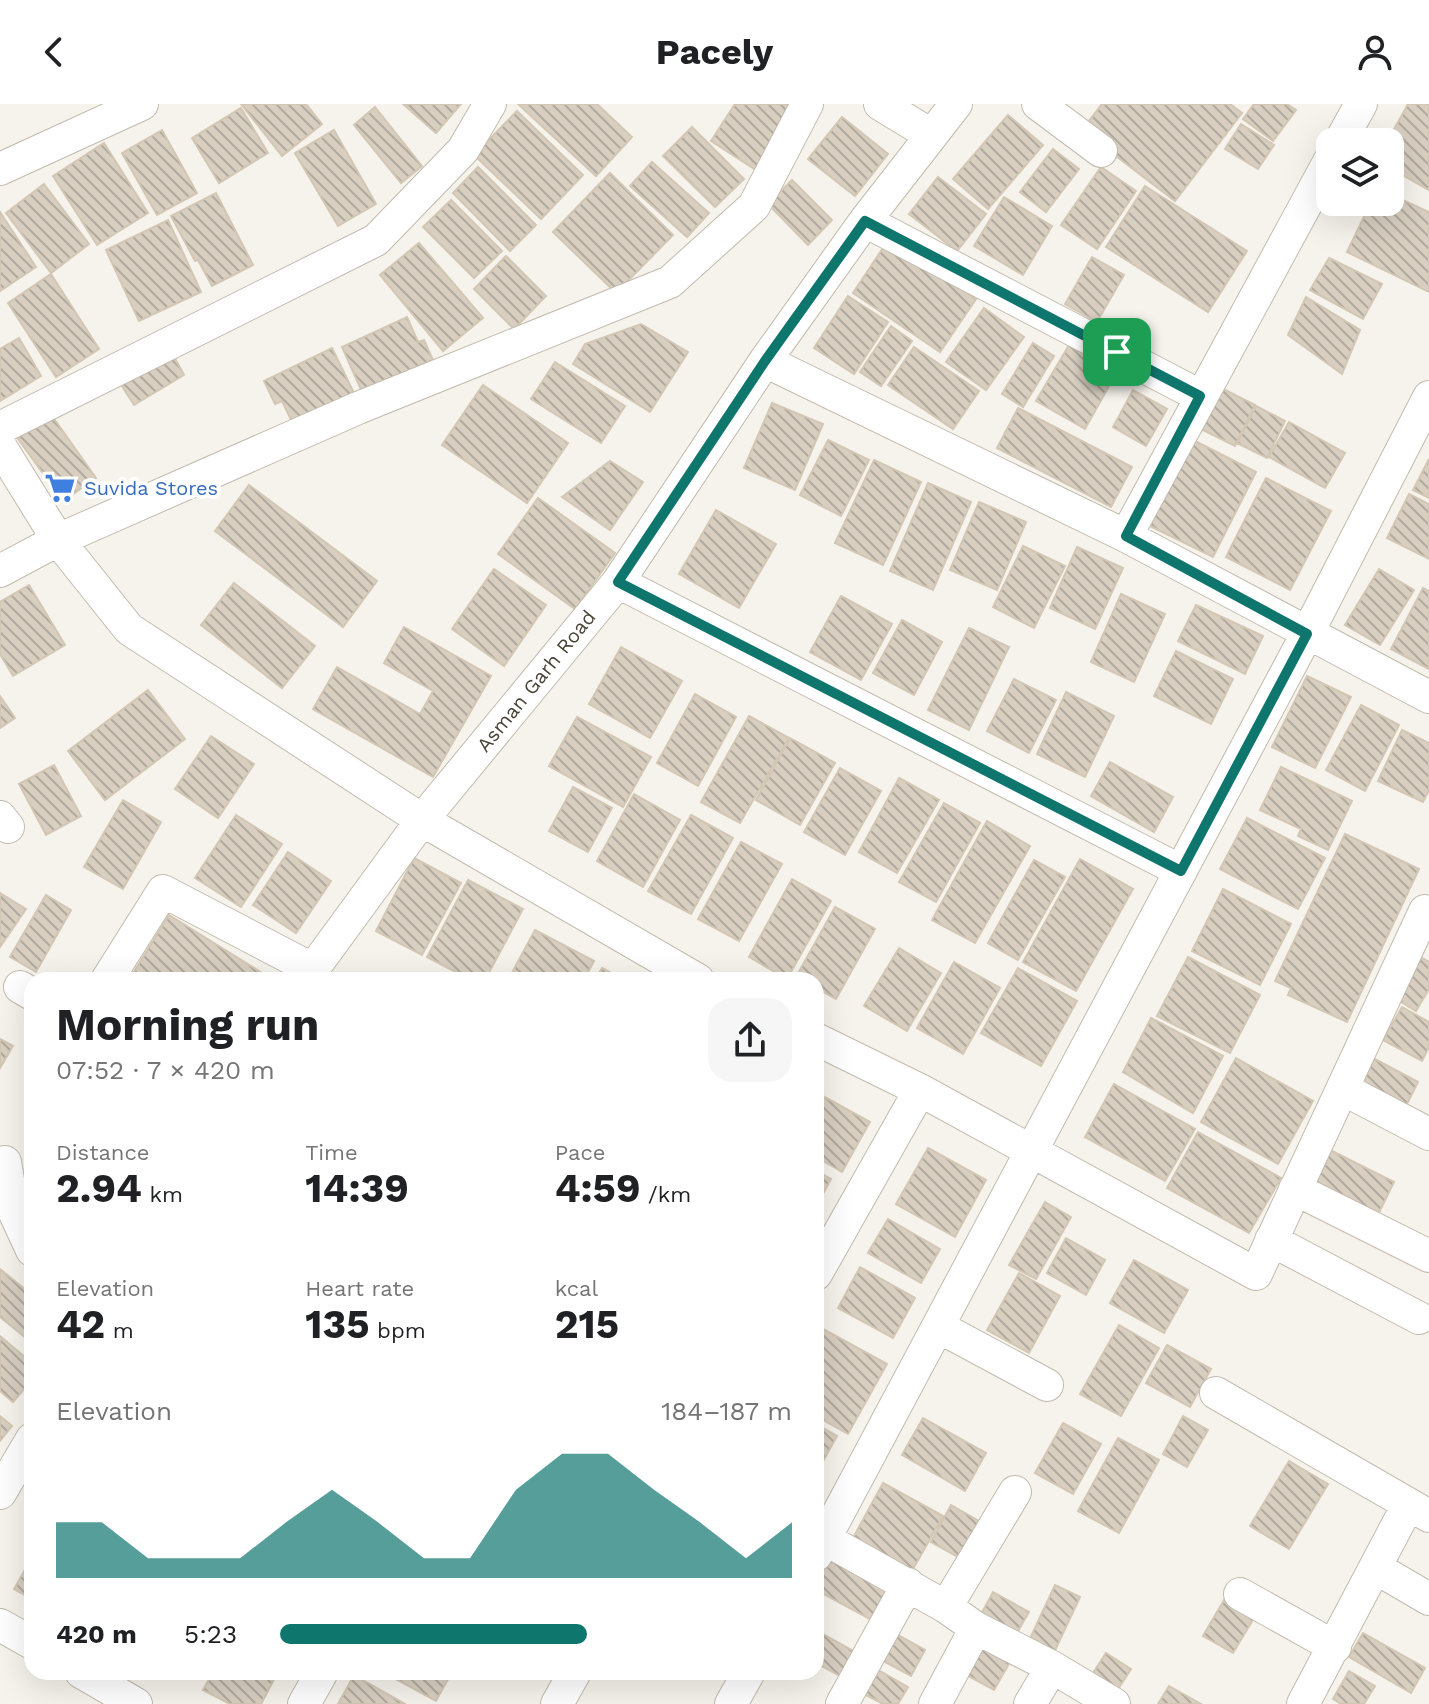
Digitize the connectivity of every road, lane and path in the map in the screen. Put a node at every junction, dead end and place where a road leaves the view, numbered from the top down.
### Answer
1 (142, 104) edge
2 (490, 104) edge
3 (807, 104) edge
4 (880, 104) edge
5 (956, 104) edge
6 (1038, 104) edge
7 (1361, 104) edge
8 (1348, 128) edge
9 (931, 135) junction
10 (1101, 151) dead end
11 (0, 169) edge
12 (1316, 185) edge
13 (865, 221) junction
14 (765, 361) junction
15 (1200, 396) junction
16 (1429, 397) edge
17 (0, 428) edge
18 (0, 446) edge
19 (1126, 536) junction
20 (58, 540) junction
21 (0, 571) edge
22 (618, 582) junction
23 (1307, 634) junction
24 (1429, 697) edge
25 (422, 820) junction
26 (1181, 871) junction
27 (1429, 913) edge
28 (112, 972) edge
29 (305, 972) edge
30 (310, 972) edge
31 (684, 972) edge
32 (824, 1043) edge
33 (1343, 1089) junction
34 (920, 1090) junction
35 (1429, 1134) edge
36 (1033, 1152) junction
37 (5, 1162) dead end
38 (1295, 1189) junction
39 (24, 1233) edge
40 (1271, 1240) junction
41 (1429, 1256) edge
42 (824, 1260) edge
43 (1419, 1318) dead end
44 (939, 1327) junction
45 (1047, 1385) dead end
46 (1216, 1393) dead end
47 (24, 1452) edge
48 (1015, 1492) dead end
49 (0, 1493) edge
50 (1418, 1510) edge
51 (824, 1540) edge
52 (824, 1549) edge
53 (1376, 1568) junction
54 (908, 1584) junction
55 (1240, 1594) dead end
56 (1429, 1599) edge
57 (946, 1607) junction
58 (0, 1625) edge
59 (976, 1628) junction
60 (24, 1638) edge
61 (1335, 1647) junction
62 (1052, 1667) junction
63 (95, 1680) edge
64 (318, 1680) edge
65 (570, 1680) edge
66 (744, 1680) edge
67 (136, 1704) edge
68 (304, 1704) edge
69 (557, 1704) edge
70 (731, 1704) edge
71 (842, 1704) edge
72 (935, 1704) edge
73 (1030, 1704) edge
74 (1114, 1704) edge
75 (1303, 1704) edge

1 - 11 street
2 - 17 street
3 - 20 street
4 - 9 street
5 - 9 street, Asman Garh Road
6 - 10 street
7 - 8 street
9 - 13 street, Asman Garh Road
12 - 15 street
13 - 14 street, Asman Garh Road
13 - 15 street
14 - 19 street
14 - 22 street, Asman Garh Road
15 - 19 street
16 - 23 street
18 - 20 street
19 - 23 street
20 - 21 street
20 - 25 street
22 - 25 street, Asman Garh Road
22 - 26 street
23 - 24 street
23 - 26 street
25 - 30 street, Asman Garh Road
25 - 31 street
26 - 36 street
27 - 33 street
28 - 29 street
32 - 34 street
33 - 35 street
33 - 38 street
34 - 36 street
34 - 42 street
36 - 40 street
36 - 44 street
37 - 39 street
38 - 40 street
38 - 41 street
40 - 43 street
44 - 45 street
44 - 51 street
46 - 50 street
47 - 49 street
48 - 57 street
50 - 53 street
52 - 54 street
53 - 56 street
53 - 61 street
54 - 57 street
54 - 71 street
55 - 61 street
57 - 59 street
58 - 60 street
59 - 62 street
59 - 72 street
61 - 75 street
62 - 73 street
62 - 74 street
63 - 67 street
64 - 68 street
65 - 69 street
66 - 70 street

